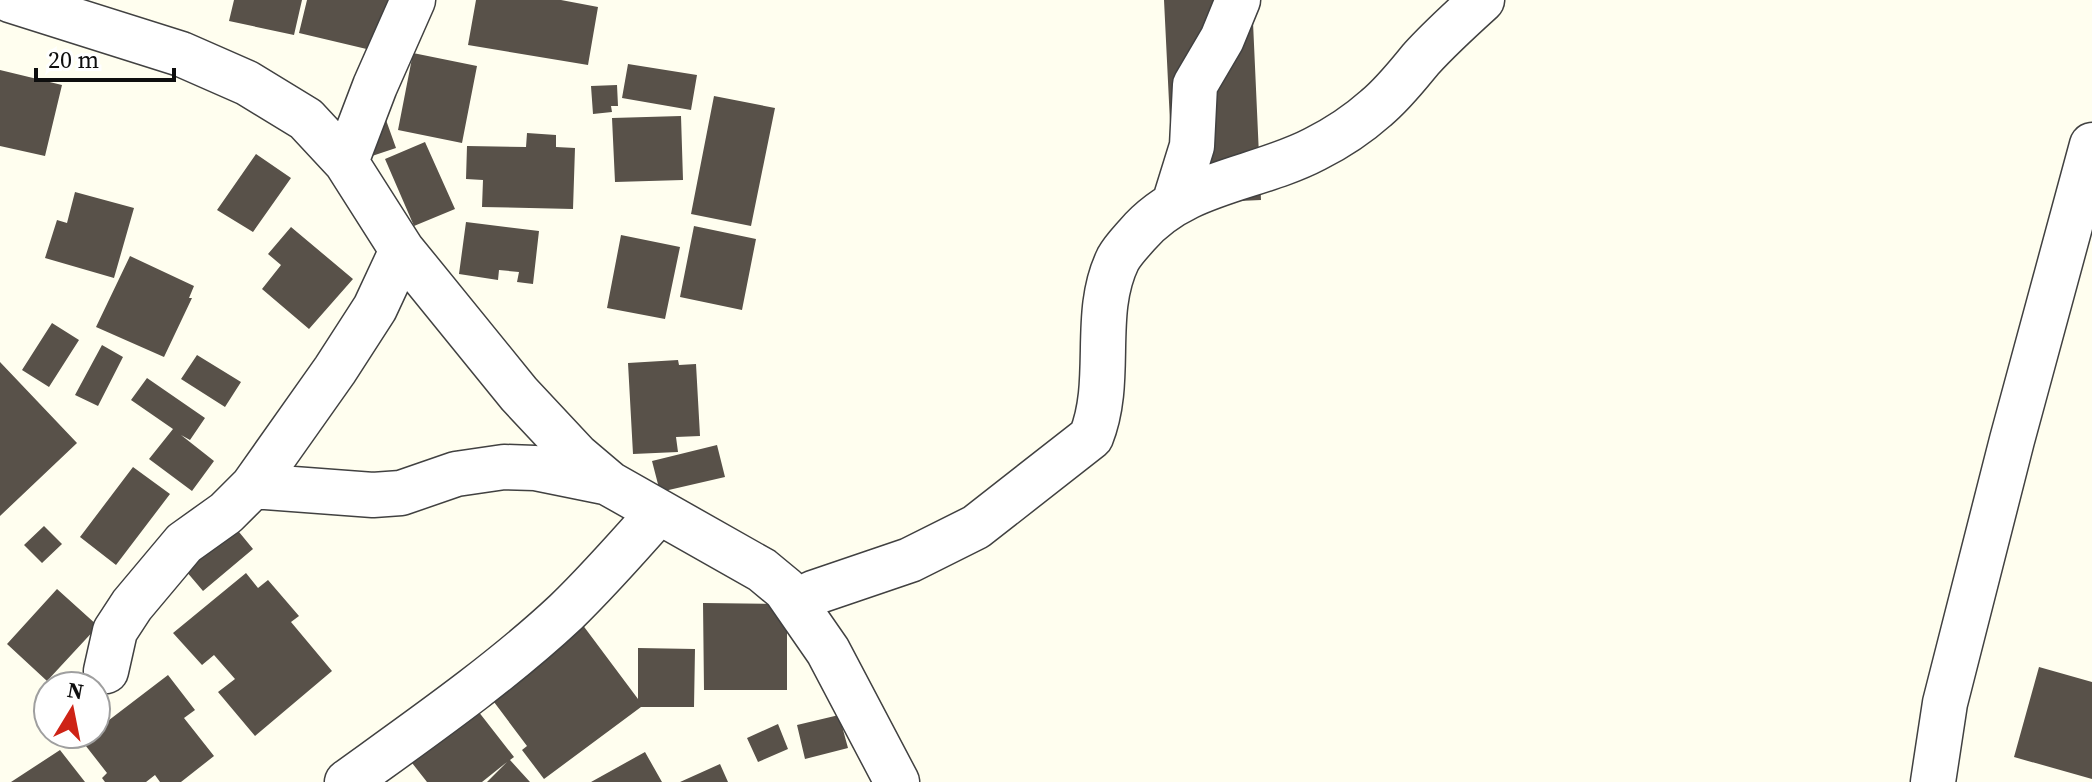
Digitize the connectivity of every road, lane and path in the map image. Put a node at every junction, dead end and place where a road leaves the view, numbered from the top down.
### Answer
1 (10, 0) edge
2 (413, 0) edge
3 (1238, 0) edge
4 (1482, 0) edge
5 (346, 162) junction
6 (2088, 171) edge
7 (1174, 204) junction
8 (402, 250) junction
9 (610, 484) junction
10 (253, 486) junction
11 (658, 513) junction
12 (813, 593) dead end
13 (106, 670) edge
14 (347, 782) edge
15 (897, 782) edge
16 (1933, 782) edge

1 - 5 street
2 - 5 street
3 - 7 street
4 - 7 street
5 - 8 street
6 - 16 street
7 - 12 street
8 - 9 street
8 - 10 street
9 - 10 street
9 - 11 street
10 - 13 street
11 - 14 street
11 - 15 street

